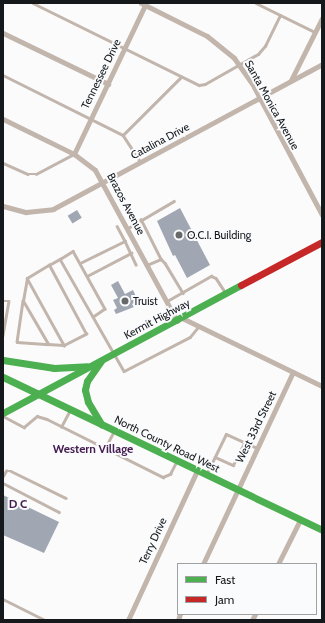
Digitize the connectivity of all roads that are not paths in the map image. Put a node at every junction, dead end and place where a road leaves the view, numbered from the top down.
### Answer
1 (33, 3) edge
2 (256, 3) edge
3 (144, 4) edge
4 (280, 15) junction
5 (322, 18) edge
6 (3, 32) edge
7 (315, 32) junction
8 (125, 48) junction
9 (322, 64) edge
10 (240, 66) junction
11 (3, 75) edge
12 (181, 77) junction
13 (291, 80) junction
14 (108, 84) junction
15 (259, 99) junction
16 (91, 118) junction
17 (3, 119) edge
18 (123, 135) junction
19 (74, 154) junction
20 (3, 163) edge
21 (141, 163) junction
22 (104, 183) junction
23 (174, 201) dead end
24 (3, 206) edge
25 (322, 215) edge
26 (141, 219) junction
27 (117, 226) dead end
28 (128, 228) junction
29 (125, 241) junction
30 (322, 242) edge
31 (131, 253) junction
32 (60, 259) junction
33 (161, 259) junction
34 (80, 263) junction
35 (49, 265) junction
36 (136, 265) dead end
37 (147, 265) junction
38 (87, 276) junction
39 (28, 278) junction
40 (183, 293) junction
41 (226, 294) junction
42 (3, 301) edge
43 (23, 301) junction
44 (166, 301) junction
45 (93, 317) junction
46 (179, 319) junction
47 (199, 326) junction
48 (3, 335) edge
49 (48, 344) junction
50 (64, 345) junction
51 (115, 354) junction
52 (3, 360) edge
53 (102, 361) junction
54 (90, 366) junction
55 (293, 372) junction
56 (3, 377) edge
57 (322, 386) edge
58 (38, 394) junction
59 (70, 409) junction
60 (3, 414) edge
61 (101, 424) junction
62 (61, 427) junction
63 (114, 430) junction
64 (244, 443) junction
65 (105, 448) junction
66 (257, 448) junction
67 (214, 457) junction
68 (176, 460) junction
69 (197, 470) junction
70 (206, 475) junction
71 (3, 476) edge
72 (3, 483) edge
73 (237, 490) junction
74 (66, 498) dead end
75 (59, 512) dead end
76 (300, 520) junction
77 (322, 530) edge
78 (203, 563) edge
79 (278, 563) edge
80 (3, 599) edge
81 (45, 620) edge
82 (128, 620) edge

1 - 8 lane
2 - 4 lane
3 - 8 street, Tennessee Drive
3 - 10 street, Santa Monica Avenue
4 - 7 lane
4 - 10 lane
5 - 7 street
6 - 14 street
7 - 13 street
8 - 12 lane
8 - 14 street, Tennessee Drive
9 - 13 street, Catalina Drive
10 - 12 lane
10 - 15 street, Santa Monica Avenue
11 - 16 lane
12 - 18 lane
13 - 15 street, Catalina Drive
14 - 16 street, Tennessee Drive
15 - 21 street, Catalina Drive
15 - 25 street, Santa Monica Avenue
16 - 18 lane
16 - 19 street, Tennessee Drive
17 - 19 street, Brazos Avenue
18 - 21 lane
19 - 20 lane
19 - 22 street, Brazos Avenue
21 - 22 street, Catalina Drive
22 - 24 street, Catalina Drive
22 - 28 street, Brazos Avenue
23 - 26 lane
26 - 28 lane
26 - 33 lane
27 - 29 lane
28 - 37 street, Brazos Avenue
29 - 31 lane
29 - 34 lane
30 - 41 main road, Kermit Highway
31 - 36 lane
31 - 38 lane
32 - 34 lane
32 - 35 lane
32 - 45 lane
33 - 37 lane
33 - 40 lane
34 - 38 lane
35 - 39 lane
35 - 50 lane
37 - 44 street, Brazos Avenue
38 - 45 lane
39 - 43 lane
39 - 50 lane
40 - 41 lane
40 - 44 lane
41 - 46 main road, Kermit Highway
42 - 48 lane
43 - 49 lane
43 - 49 lane
44 - 46 street, Brazos Avenue
45 - 51 lane
46 - 47 street
46 - 51 main road, Kermit Highway
47 - 51 lane
47 - 55 street
49 - 50 lane
51 - 53 main road, Kermit Highway
52 - 54 main road
53 - 54 main road, Kermit Highway
53 - 61 main road
54 - 58 main road, Kermit Highway
55 - 57 street
55 - 66 street, West 33rd Street
56 - 58 main road, North County Road West
58 - 59 main road, North County Road West
58 - 60 main road, Kermit Highway
59 - 61 main road, North County Road West
59 - 62 lane
60 - 62 lane
61 - 63 main road, North County Road West
62 - 65 lane
63 - 65 lane
63 - 68 main road, North County Road West
64 - 66 lane
64 - 67 lane
64 - 67 lane
65 - 68 lane
66 - 73 street, West 33rd Street
67 - 70 lane
68 - 69 main road, North County Road West
69 - 70 main road, North County Road West
69 - 82 street, Terry Drive
70 - 73 main road, North County Road West
71 - 74 lane
72 - 75 lane
73 - 76 main road, North County Road West
73 - 78 street, West 33rd Street
76 - 77 main road, North County Road West
76 - 79 street
80 - 81 lane

